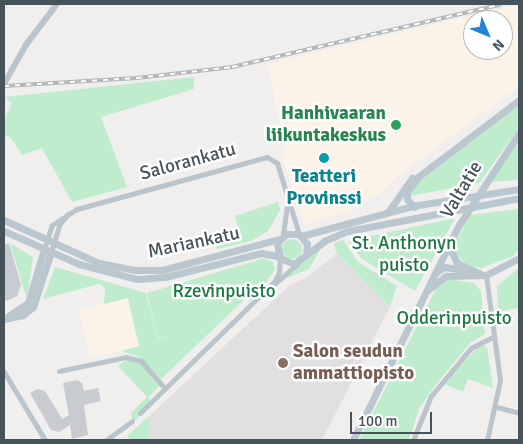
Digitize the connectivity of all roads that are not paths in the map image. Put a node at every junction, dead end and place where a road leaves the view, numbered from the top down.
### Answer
1 (57, 4) edge
2 (4, 84) edge
3 (519, 100) edge
4 (519, 133) edge
5 (425, 170) junction
6 (519, 189) edge
7 (286, 198) junction
8 (519, 198) edge
9 (412, 206) junction
10 (388, 212) junction
11 (424, 213) junction
12 (4, 220) edge
13 (458, 227) junction
14 (4, 230) edge
15 (300, 235) junction
16 (281, 237) junction
17 (50, 241) junction
18 (47, 250) junction
19 (306, 254) junction
20 (279, 257) junction
21 (519, 258) edge
22 (299, 262) junction
23 (468, 270) junction
24 (435, 273) junction
25 (486, 274) junction
26 (424, 294) junction
27 (259, 298) junction
28 (5, 318) edge
29 (493, 337) junction
30 (59, 371) dead end
31 (4, 372) edge
32 (7, 382) edge
33 (164, 387) junction
34 (496, 407) junction
35 (140, 413) dead end
36 (519, 413) edge
37 (132, 421) dead end
38 (46, 440) edge
39 (106, 440) edge
40 (353, 440) edge
41 (413, 440) edge
42 (487, 440) edge

1 - 2 street
3 - 5 main road
4 - 13 main road, Valtatie
5 - 9 main road
5 - 10 main road
6 - 9 main road
7 - 15 street, Salorankatu
7 - 16 street, Salorankatu
7 - 17 street, Salorankatu
8 - 11 main road
9 - 10 main road
9 - 11 main road
10 - 15 main road
11 - 19 main road
12 - 17 main road, Mariankatu
13 - 23 main road
13 - 24 main road, Valtatie
14 - 18 main road, Mariankatu
15 - 16 main road
15 - 19 main road
16 - 17 main road, Mariankatu
16 - 20 main road
17 - 18 street, Salorankatu
18 - 20 main road, Mariankatu
18 - 28 main road
19 - 22 main road
20 - 22 main road
20 - 27 street
21 - 25 main road
22 - 27 street
23 - 24 main road
23 - 25 main road
24 - 26 main road, Valtatie
25 - 26 main road
25 - 29 street
26 - 40 main road, Valtatie
27 - 33 street
29 - 34 street
29 - 41 street
30 - 33 street
31 - 32 street
32 - 38 street
33 - 35 street
34 - 36 street
34 - 42 street
37 - 39 street

